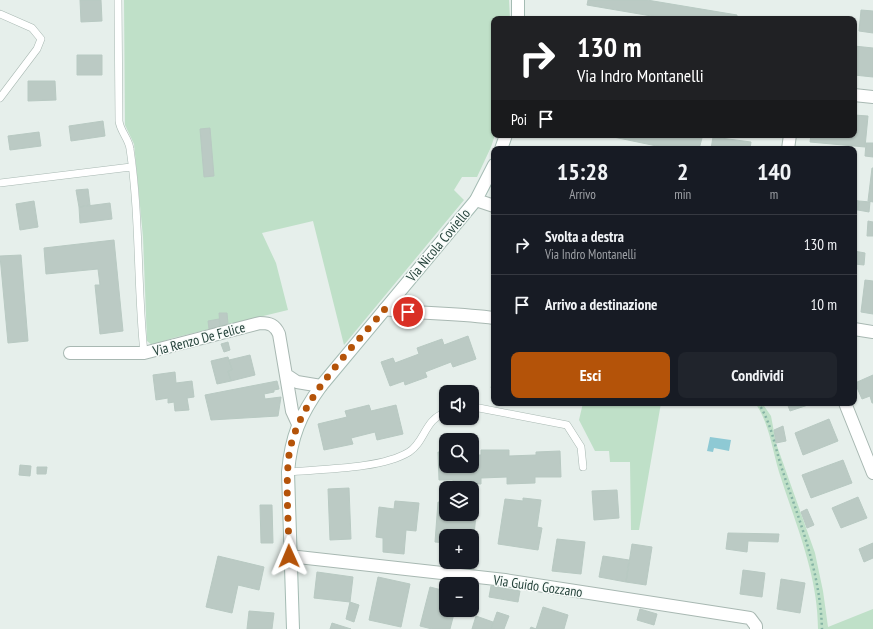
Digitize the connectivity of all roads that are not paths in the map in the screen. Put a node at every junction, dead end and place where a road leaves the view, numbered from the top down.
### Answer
1 (118, 0) edge
2 (518, 0) edge
3 (0, 14) edge
4 (518, 16) edge
5 (857, 95) edge
6 (873, 97) edge
7 (0, 98) edge
8 (132, 166) junction
9 (491, 171) edge
10 (0, 183) edge
11 (476, 200) junction
12 (491, 205) edge
13 (385, 309) junction
14 (491, 318) edge
15 (857, 330) edge
16 (873, 332) edge
17 (70, 353) dead end
18 (144, 353) junction
19 (288, 376) junction
20 (321, 386) junction
21 (846, 406) edge
22 (479, 408) edge
23 (439, 417) edge
24 (298, 424) junction
25 (583, 466) dead end
26 (288, 472) junction
27 (873, 474) edge
28 (289, 556) junction
29 (293, 629) edge
30 (756, 629) edge

1 - 8 lane
2 - 4 street
3 - 7 lane
5 - 6 street
8 - 10 lane
8 - 18 lane
9 - 11 street, Via Nicola Coviello
11 - 12 street
11 - 13 street, Via Nicola Coviello
13 - 14 street
13 - 20 street, Via Nicola Coviello
15 - 16 street
17 - 18 street, Via Renzo De Felice
18 - 19 street, Via Renzo De Felice
19 - 20 street
19 - 24 street
20 - 24 street, Via Nicola Coviello
21 - 27 street
22 - 25 lane
23 - 26 lane
24 - 26 street, Via Nicola Coviello
26 - 28 street, Via Nicola Coviello
28 - 29 street, Via Nicola Coviello
28 - 30 street, Via Guido Gozzano

